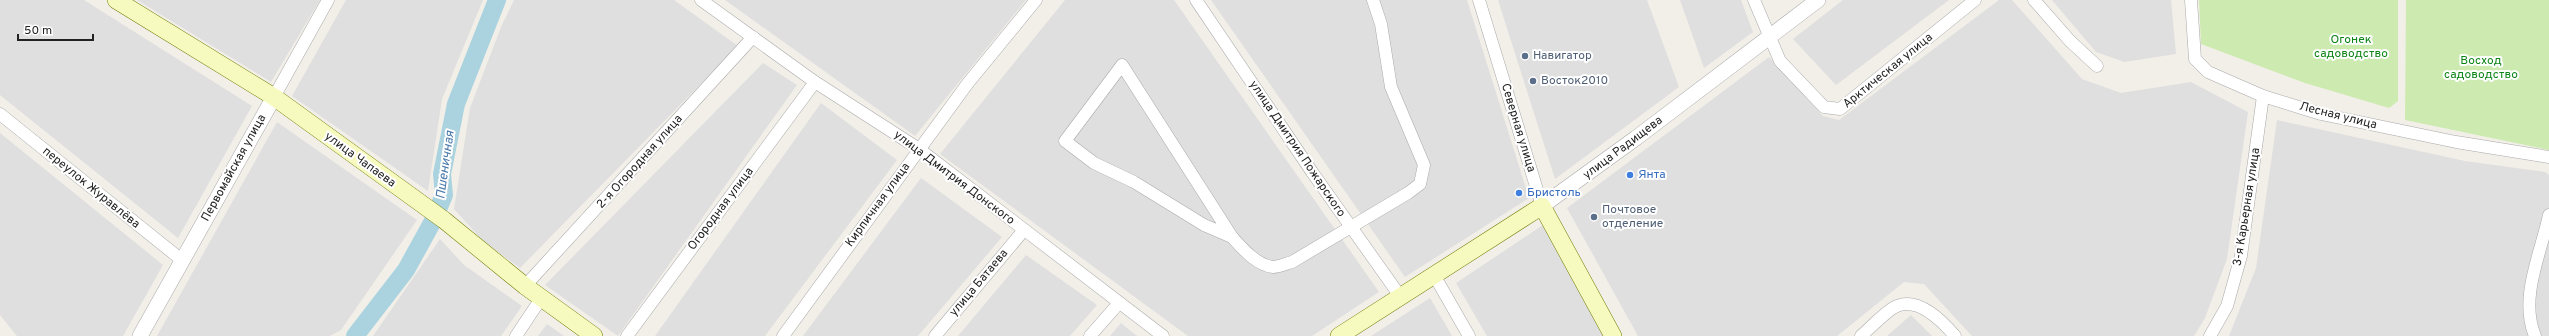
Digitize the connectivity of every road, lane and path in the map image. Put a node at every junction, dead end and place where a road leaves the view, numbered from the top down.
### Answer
1 (116, 0) edge
2 (328, 0) edge
3 (701, 0) edge
4 (1036, 0) edge
5 (1196, 0) edge
6 (1373, 0) edge
7 (1479, 0) edge
8 (1754, 0) edge
9 (1818, 0) edge
10 (1975, 0) edge
11 (2034, 0) edge
12 (2191, 0) edge
13 (753, 37) junction
14 (1769, 38) junction
15 (2097, 66) dead end
16 (815, 82) junction
17 (2264, 96) junction
18 (274, 97) junction
19 (0, 114) edge
20 (919, 149) junction
21 (2549, 157) edge
22 (1542, 206) junction
23 (2549, 215) edge
24 (1351, 227) junction
25 (1024, 230) junction
26 (1232, 237) junction
27 (183, 261) junction
28 (1434, 275) junction
29 (525, 286) junction
30 (1400, 296) junction
31 (542, 297) junction
32 (1119, 303) junction
33 (140, 336) edge
34 (516, 336) edge
35 (594, 336) edge
36 (627, 336) edge
37 (783, 336) edge
38 (935, 336) edge
39 (1090, 336) edge
40 (1163, 336) edge
41 (1339, 336) edge
42 (1469, 336) edge
43 (1613, 336) edge
44 (1861, 336) edge
45 (1955, 336) edge
46 (2210, 336) edge
47 (2535, 336) edge

1 - 18 main road, улица Чапаева
2 - 18 street, Первомайская улица
3 - 13 street, улица Дмитрия Донского
4 - 20 street, Кирпичная улица
5 - 24 street, улица Дмитрия Пожарского
6 - 24 street
7 - 22 street, Северная улица
8 - 14 street, Арктическая улица
9 - 14 street, улица Радищева
10 - 14 street, Арктическая улица
11 - 15 street
12 - 17 street, Лесная улица
13 - 16 street, улица Дмитрия Донского
13 - 29 street, 2-я Огородная улица
14 - 22 street, улица Радищева
16 - 20 street, улица Дмитрия Донского
16 - 36 street, Огородная улица
17 - 21 street, Лесная улица
17 - 46 street, 3-я Карьерная улица
18 - 27 street, Первомайская улица
18 - 29 main road, улица Чапаева
19 - 27 street, переулок Журавлёва
20 - 25 street, улица Дмитрия Донского
20 - 37 street, Кирпичная улица
22 - 28 main road, улица Радищева
22 - 43 main road, Северная улица
23 - 47 street
24 - 26 street
24 - 30 street, улица Дмитрия Пожарского
25 - 32 street, улица Дмитрия Донского
25 - 38 street, улица Батаева
26 - 26 street
27 - 33 street, Первомайская улица
28 - 30 main road, улица Радищева
28 - 42 street
29 - 31 main road, улица Чапаева
30 - 41 main road, улица Радищева
31 - 34 street
31 - 35 main road, улица Чапаева
32 - 39 street
32 - 40 street, улица Дмитрия Донского
44 - 45 street

